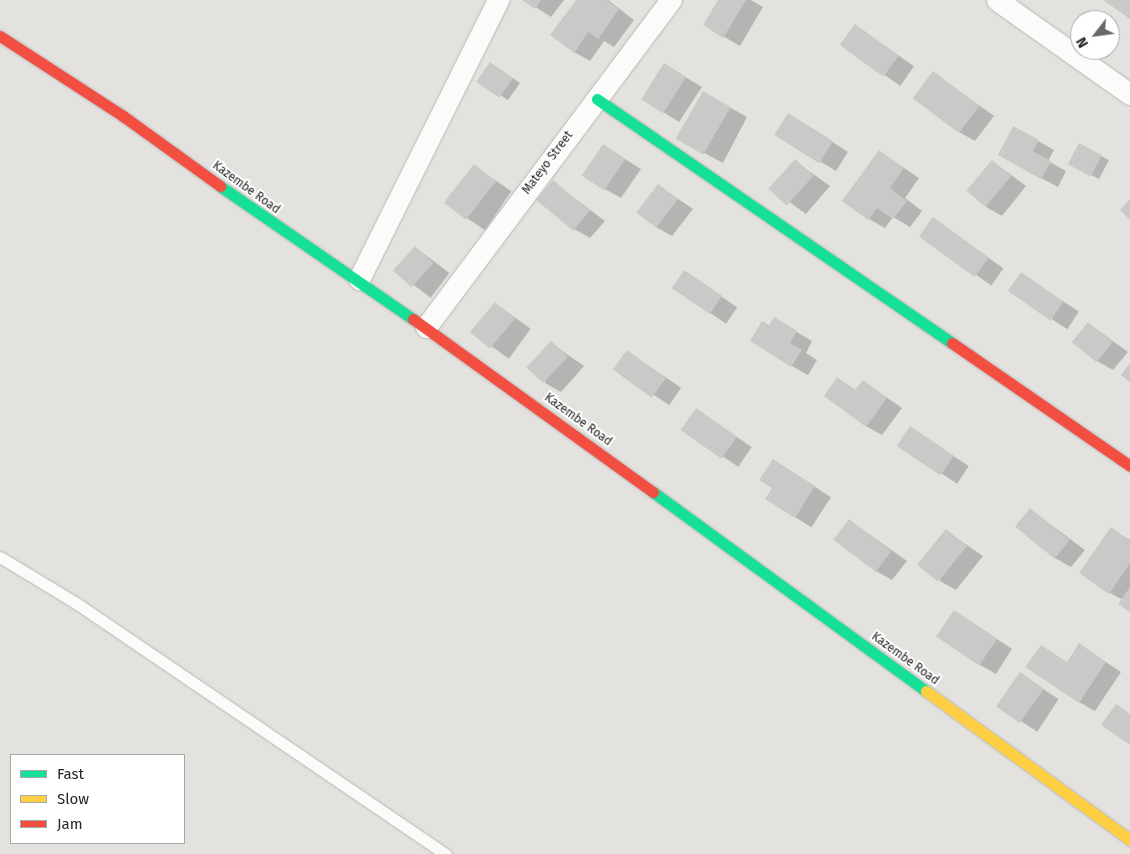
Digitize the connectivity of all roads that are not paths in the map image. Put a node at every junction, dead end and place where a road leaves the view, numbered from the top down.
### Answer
1 (498, 0) edge
2 (671, 0) edge
3 (997, 0) edge
4 (0, 36) edge
5 (1130, 94) edge
6 (597, 99) junction
7 (359, 279) junction
8 (426, 327) junction
9 (1130, 466) edge
10 (0, 557) edge
11 (1130, 840) edge
12 (446, 854) edge

1 - 7 street
2 - 6 street, Mateyo Street
3 - 5 street
4 - 7 main road, Kazembe Road
6 - 8 street, Mateyo Street
6 - 9 main road
7 - 8 main road, Kazembe Road
8 - 11 main road, Kazembe Road
10 - 12 lane

